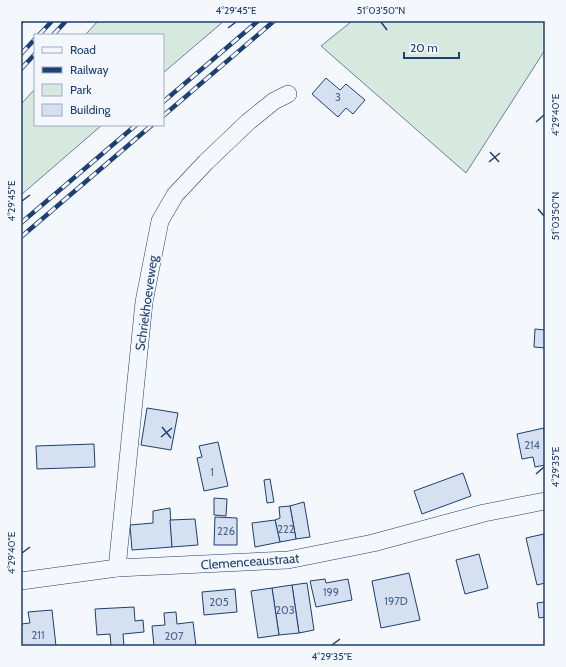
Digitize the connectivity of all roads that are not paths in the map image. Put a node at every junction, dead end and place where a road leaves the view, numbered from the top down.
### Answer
1 (288, 94) dead end
2 (545, 501) edge
3 (117, 568) junction
4 (21, 581) edge

1 - 3 street, Schriekhoeveweg
2 - 3 street, Clemenceaustraat
3 - 4 street, Clemenceaustraat

